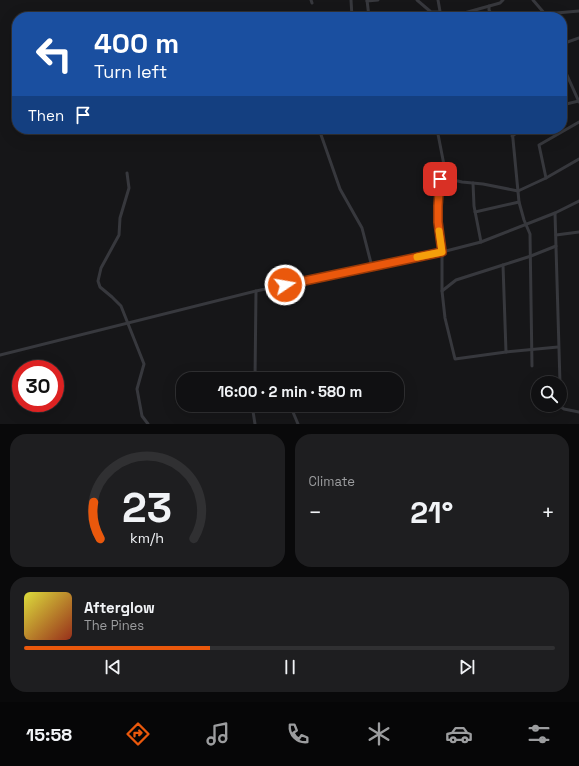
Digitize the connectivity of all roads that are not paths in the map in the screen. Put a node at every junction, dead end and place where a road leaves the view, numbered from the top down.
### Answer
1 (351, 0) edge
2 (378, 0) edge
3 (417, 0) edge
4 (438, 0) edge
5 (503, 0) edge
6 (533, 0) edge
7 (367, 1) edge
8 (489, 6) junction
9 (579, 11) edge
10 (352, 12) edge
11 (368, 12) edge
12 (440, 12) joint
13 (468, 12) edge
14 (490, 12) edge
15 (543, 12) edge
16 (567, 13) edge
17 (579, 38) edge
18 (567, 42) edge
19 (567, 75) edge
20 (579, 101) edge
21 (567, 104) edge
22 (579, 122) edge
23 (567, 129) edge
24 (321, 134) edge
25 (438, 134) edge
26 (515, 134) edge
27 (558, 134) edge
28 (512, 136) joint
29 (579, 159) edge
30 (127, 173) dead end
31 (442, 176) junction
32 (546, 178) junction
33 (473, 183) junction
34 (518, 191) junction
35 (520, 202) junction
36 (579, 202) edge
37 (475, 212) junction
38 (556, 214) junction
39 (525, 224) junction
40 (579, 232) edge
41 (556, 235) junction
42 (481, 242) junction
43 (556, 246) junction
44 (442, 252) junction
45 (531, 256) junction
46 (503, 265) junction
47 (372, 267) junction
48 (256, 291) junction
49 (442, 291) junction
50 (127, 324) junction
51 (558, 347) junction
52 (533, 349) junction
53 (506, 352) junction
54 (0, 355) edge
55 (532, 366) dead end
56 (255, 372) edge
57 (560, 376) edge
58 (567, 410) edge
59 (253, 412) edge
60 (293, 412) edge
61 (579, 412) edge
62 (148, 424) edge
63 (255, 424) edge
64 (298, 424) edge

1 - 10 street
2 - 7 street
3 - 12 street
4 - 12 street
5 - 8 street
6 - 15 street
7 - 11 street
8 - 13 street
8 - 14 street
9 - 16 street
17 - 18 street
19 - 20 street
20 - 21 street
22 - 23 street
24 - 47 street
25 - 31 street
26 - 28 street
27 - 32 street
28 - 34 street
29 - 32 street
30 - 50 street
31 - 33 street
31 - 44 street
32 - 34 street
33 - 34 street
33 - 37 street
34 - 35 street
35 - 37 street
35 - 39 street
36 - 38 street
37 - 42 street
38 - 39 street
38 - 41 street
39 - 42 street
39 - 45 street
40 - 41 street
41 - 43 street
42 - 44 street
43 - 45 street
43 - 51 street
44 - 47 street
44 - 49 street
45 - 46 street
45 - 52 street
46 - 49 street
46 - 53 street
47 - 48 street
48 - 50 street
48 - 56 street
49 - 53 street
50 - 54 street
50 - 62 street
51 - 52 street
51 - 57 street
52 - 53 street
52 - 55 street
58 - 61 street
59 - 63 street
60 - 64 street

